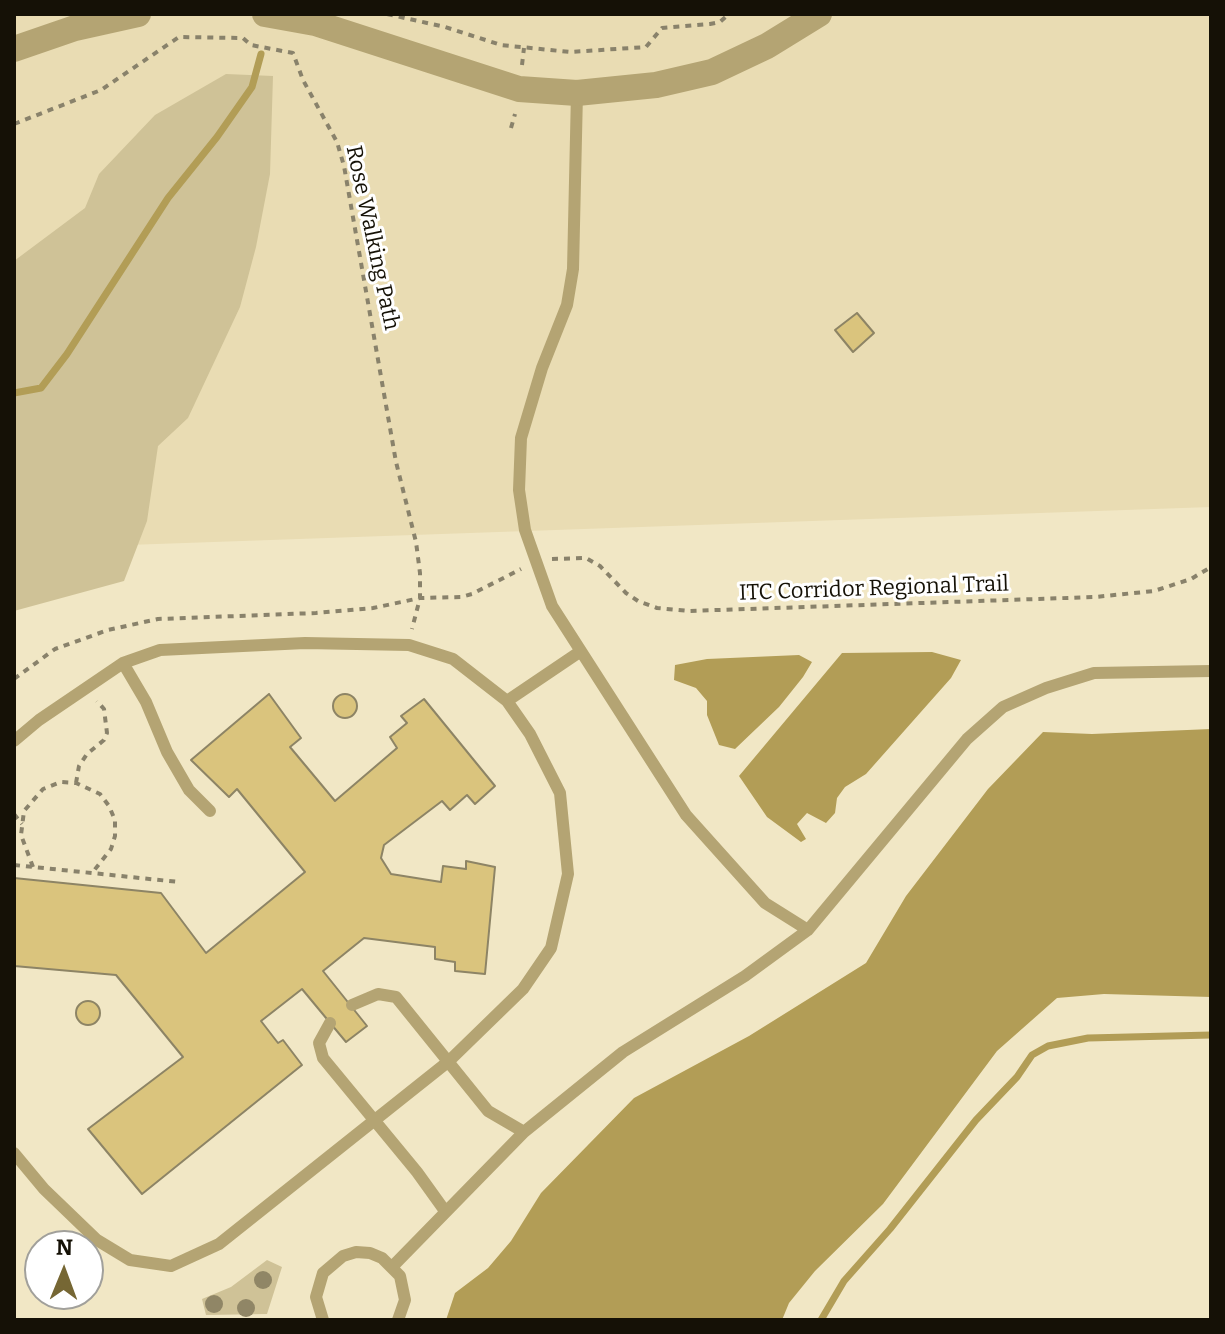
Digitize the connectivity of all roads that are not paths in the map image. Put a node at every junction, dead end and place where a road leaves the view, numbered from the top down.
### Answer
1 (138, 14) edge
2 (265, 14) edge
3 (819, 14) edge
4 (14, 49) edge
5 (577, 93) junction
6 (581, 651) junction
7 (123, 663) junction
8 (1211, 671) edge
9 (507, 701) junction
10 (14, 741) edge
11 (210, 811) dead end
12 (808, 930) junction
13 (352, 1005) dead end
14 (330, 1023) dead end
15 (449, 1061) junction
16 (375, 1120) junction
17 (524, 1132) junction
18 (14, 1153) edge
19 (445, 1211) junction
20 (393, 1266) junction
21 (323, 1320) edge
22 (398, 1320) edge

1 - 4 street
2 - 5 street
3 - 5 street
5 - 6 lane
6 - 9 lane
6 - 12 lane
7 - 9 lane
7 - 10 lane
7 - 11 lane
8 - 12 lane
9 - 15 lane
12 - 17 lane
13 - 15 lane
14 - 16 lane
15 - 16 lane
15 - 17 lane
16 - 18 lane
16 - 19 lane
17 - 19 lane
19 - 20 lane
20 - 21 lane
20 - 22 lane

